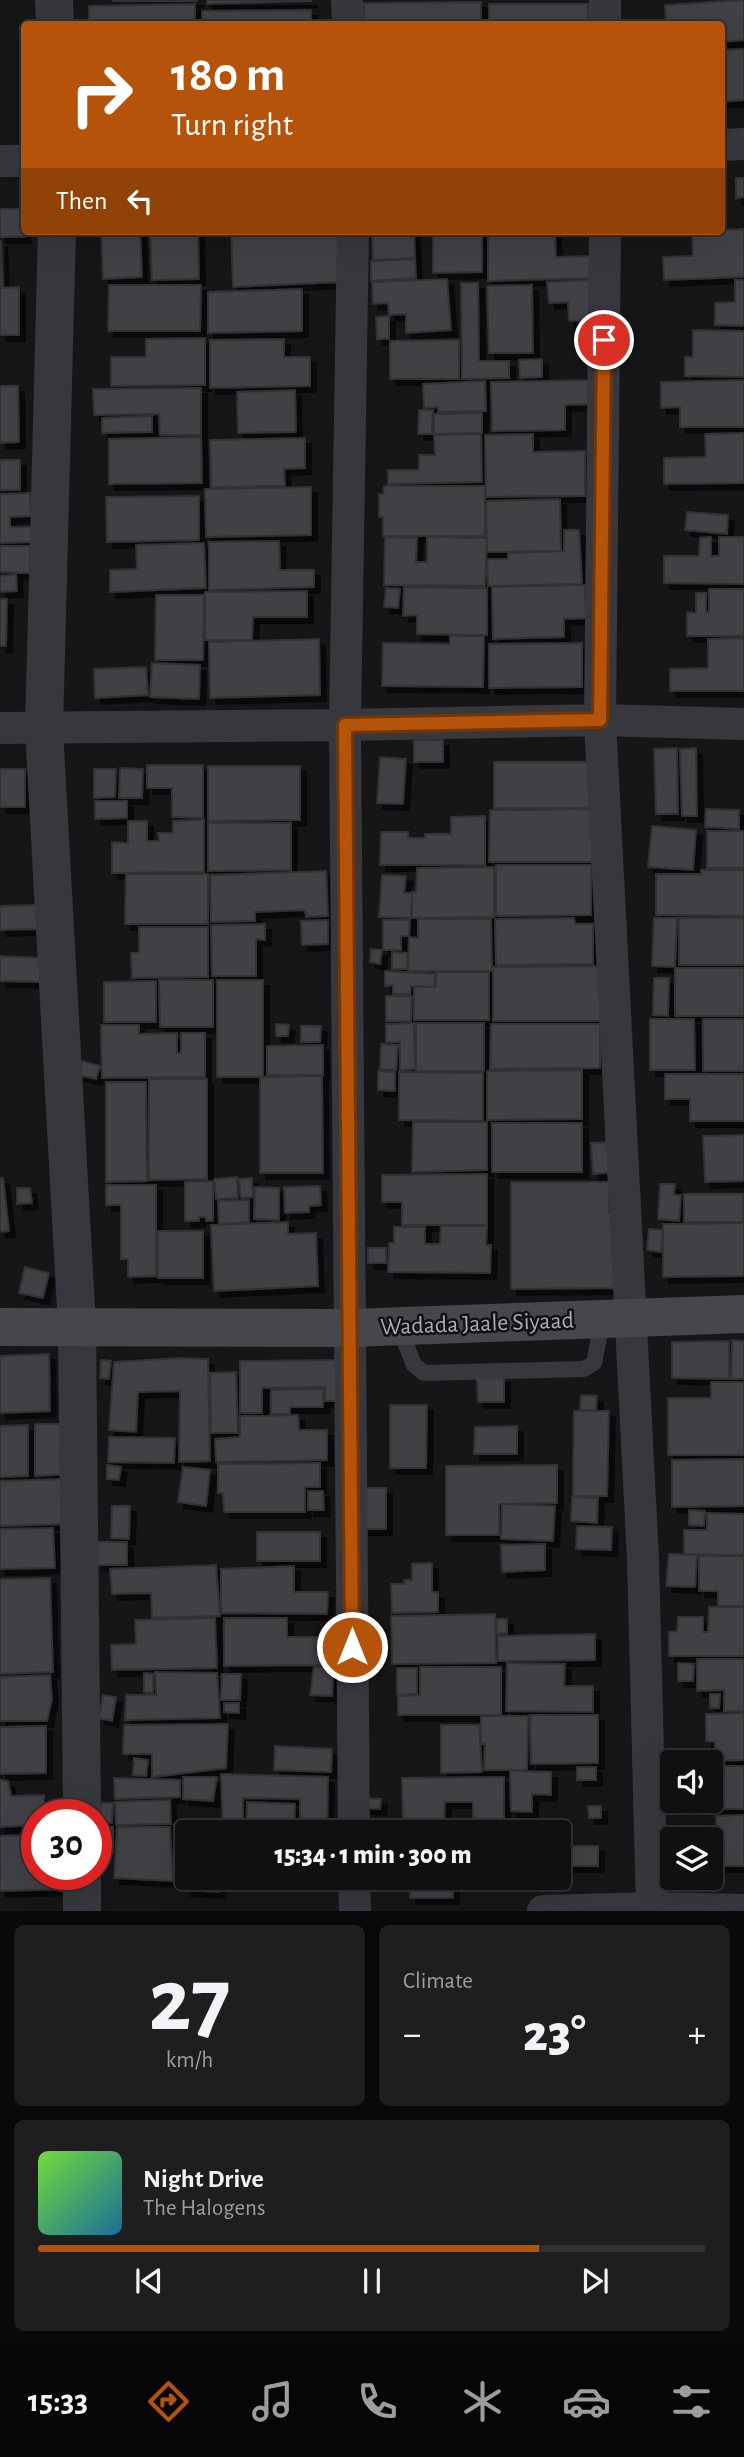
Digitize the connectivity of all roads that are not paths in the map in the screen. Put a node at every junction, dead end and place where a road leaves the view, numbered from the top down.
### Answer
1 (54, 0) edge
2 (347, 0) edge
3 (605, 0) edge
4 (55, 21) edge
5 (348, 21) edge
6 (605, 21) edge
7 (744, 144) edge
8 (725, 145) edge
9 (21, 160) edge
10 (0, 161) edge
11 (57, 235) edge
12 (353, 235) edge
13 (605, 235) edge
14 (600, 720) junction
15 (744, 724) edge
16 (345, 725) junction
17 (0, 728) edge
18 (44, 729) junction
19 (744, 1314) edge
20 (616, 1317) junction
21 (399, 1326) junction
22 (0, 1327) edge
23 (77, 1327) junction
24 (350, 1328) junction
25 (82, 1799) edge
26 (354, 1820) edge
27 (82, 1890) edge
28 (354, 1890) edge
29 (652, 1908) junction
30 (744, 1910) edge
31 (82, 1911) edge
32 (355, 1911) edge
33 (543, 1911) edge

1 - 4 street
2 - 5 street
3 - 6 street
7 - 8 street
9 - 10 street
11 - 18 street
12 - 16 street
13 - 14 street
14 - 15 street
14 - 16 street
14 - 20 street
16 - 18 street
16 - 24 street
17 - 18 street
18 - 23 street
19 - 20 main road, Wadada Jaale Siyaad
20 - 21 main road, Wadada Jaale Siyaad
20 - 21 lane
20 - 29 street
21 - 24 main road, Wadada Jaale Siyaad
22 - 23 main road, Wadada Jaale Siyaad
23 - 24 main road, Wadada Jaale Siyaad
23 - 25 street
24 - 26 street
27 - 31 street
28 - 32 street
29 - 30 street
29 - 33 street

